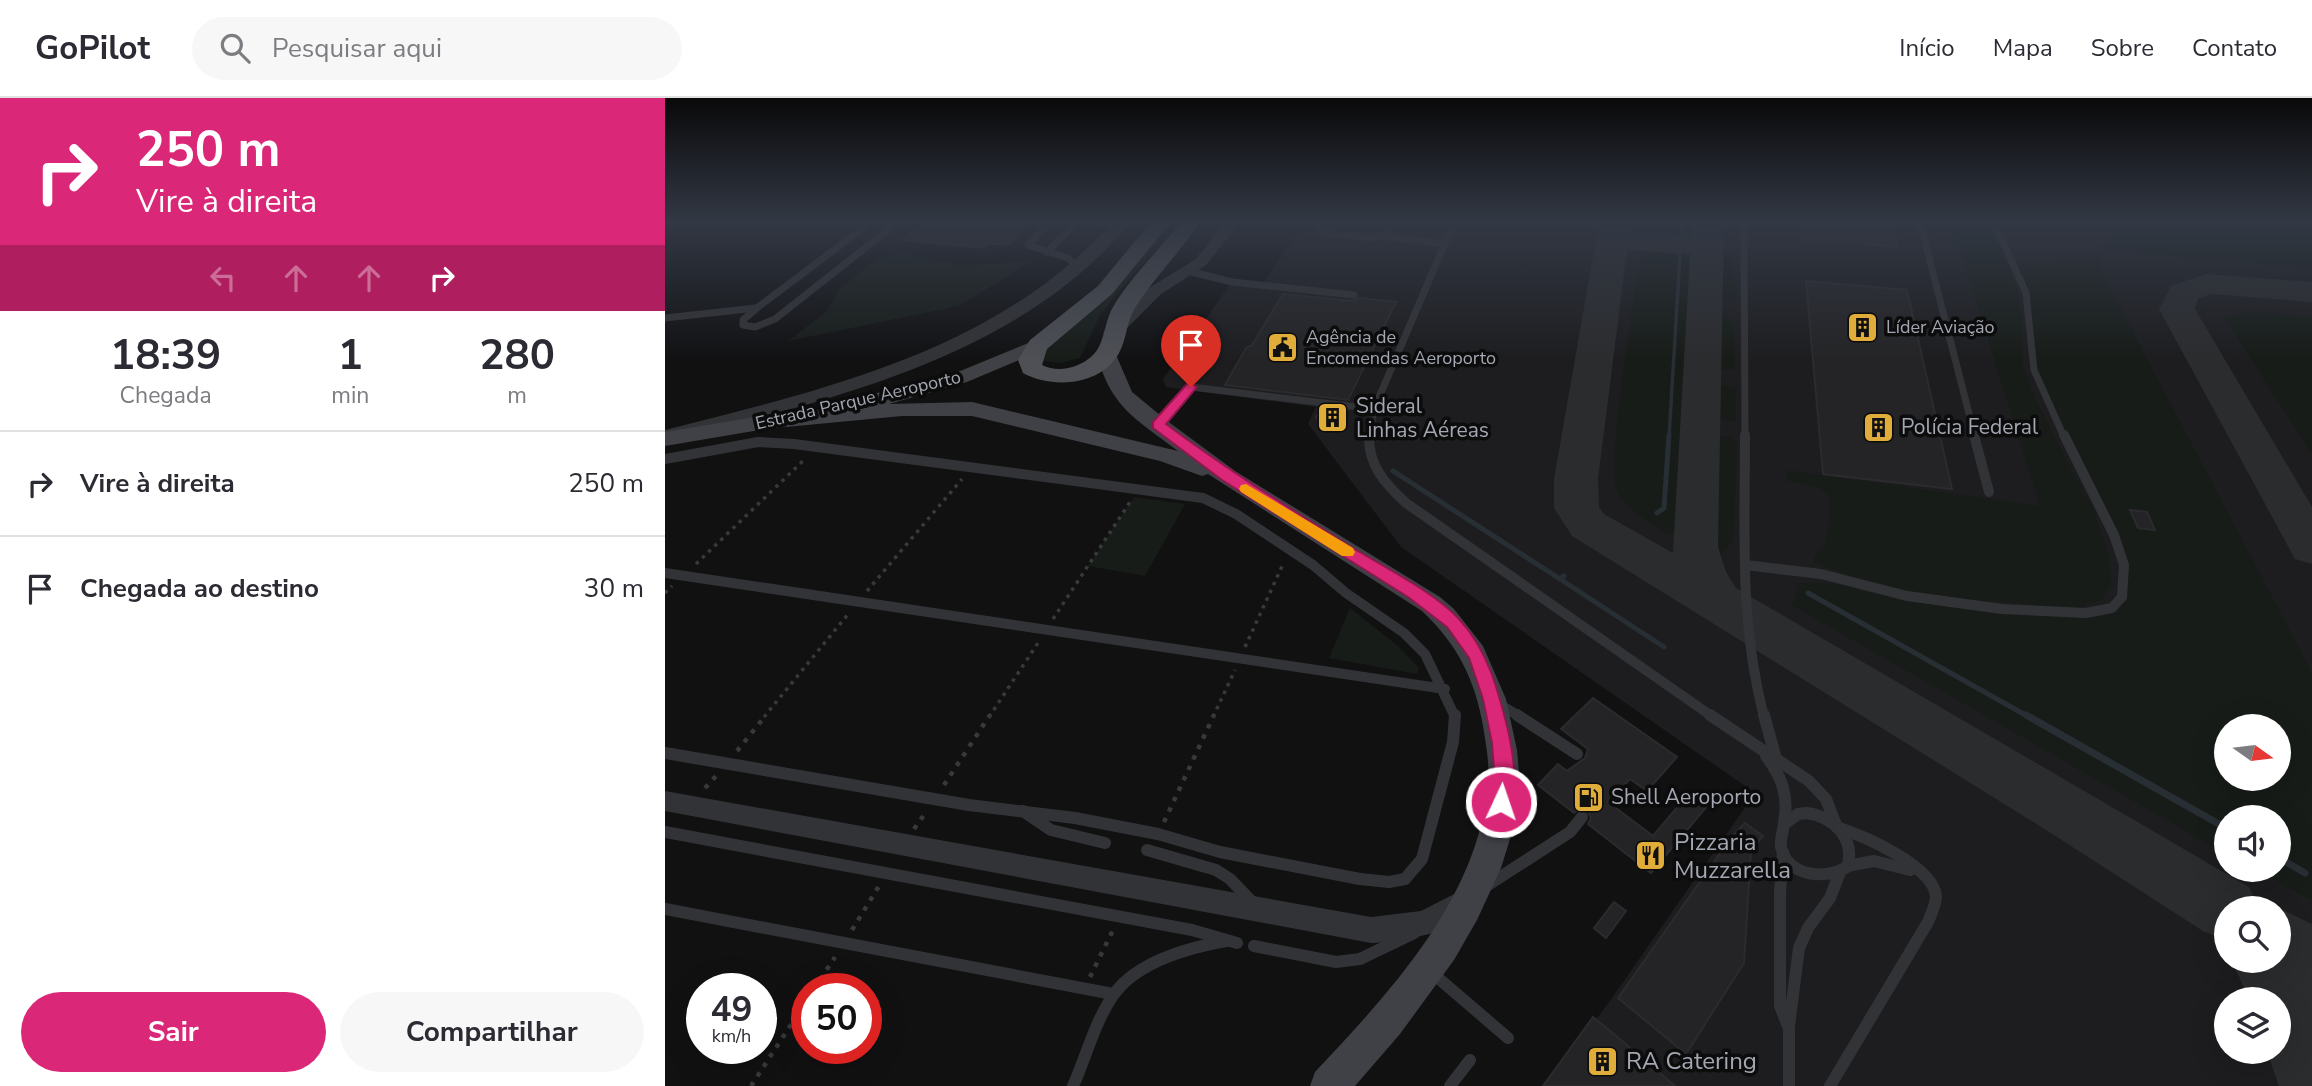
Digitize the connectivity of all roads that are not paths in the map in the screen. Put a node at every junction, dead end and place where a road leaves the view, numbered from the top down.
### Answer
1 (810, 268) edge
2 (840, 268) edge
3 (1079, 268) edge
4 (1123, 268) edge
5 (1155, 268) edge
6 (1192, 268) edge
7 (1435, 268) edge
8 (1744, 268) edge
9 (1932, 268) edge
10 (2015, 268) edge
11 (1188, 271) junction
12 (1354, 295) dead end
13 (757, 308) junction
14 (665, 318) edge
15 (1110, 343) junction
16 (1038, 345) junction
17 (1374, 409) junction
18 (768, 423) junction
19 (1158, 425) junction
20 (665, 437) edge
21 (665, 459) edge
22 (1227, 477) junction
23 (1989, 492) dead end
24 (1745, 565) junction
25 (665, 573) edge
26 (1445, 689) junction
27 (1492, 699) junction
28 (665, 753) edge
29 (1764, 753) junction
30 (1577, 754) dead end
31 (1776, 759) junction
32 (665, 801) edge
33 (1023, 810) junction
34 (1582, 817) dead end
35 (1784, 824) junction
36 (1838, 826) junction
37 (665, 832) edge
38 (1105, 843) dead end
39 (1147, 850) dead end
40 (1783, 852) junction
41 (1843, 869) junction
42 (1920, 873) junction
43 (1471, 897) junction
44 (665, 909) edge
45 (1260, 911) junction
46 (1429, 924) junction
47 (1254, 946) dead end
48 (1427, 968) junction
49 (1113, 994) junction
50 (1789, 1026) junction
51 (1508, 1038) dead end
52 (1470, 1060) dead end
53 (1073, 1086) edge
54 (1329, 1086) edge
55 (1450, 1086) edge
56 (1789, 1086) edge
57 (1830, 1086) edge

1 - 13 lane
2 - 13 lane
3 - 20 street
4 - 16 main road, Estrada Parque Aeroporto
5 - 15 main road
6 - 11 street
7 - 17 lane
8 - 24 lane
9 - 23 lane
10 - 24 lane
11 - 12 lane
11 - 15 street
13 - 14 lane
15 - 16 main road
15 - 19 main road
16 - 18 main road, Estrada Parque Aeroporto
17 - 19 lane
17 - 29 lane
18 - 20 main road, Estrada Parque Aeroporto
18 - 22 main road
19 - 22 main road
21 - 26 lane
22 - 27 main road
24 - 31 lane
25 - 26 lane
26 - 33 lane
27 - 30 lane
27 - 43 main road
28 - 33 lane
29 - 31 lane
29 - 35 lane
31 - 36 lane
32 - 45 street
33 - 38 lane
34 - 43 lane
35 - 36 lane
35 - 40 lane
36 - 41 lane
36 - 42 lane
37 - 49 lane
39 - 45 lane
40 - 41 lane
40 - 50 lane
41 - 42 lane
41 - 50 lane
42 - 57 lane
43 - 46 street
43 - 48 main road
44 - 49 lane
45 - 46 street
46 - 47 lane
48 - 51 lane
48 - 54 main road
49 - 53 lane
50 - 56 lane
52 - 55 lane

